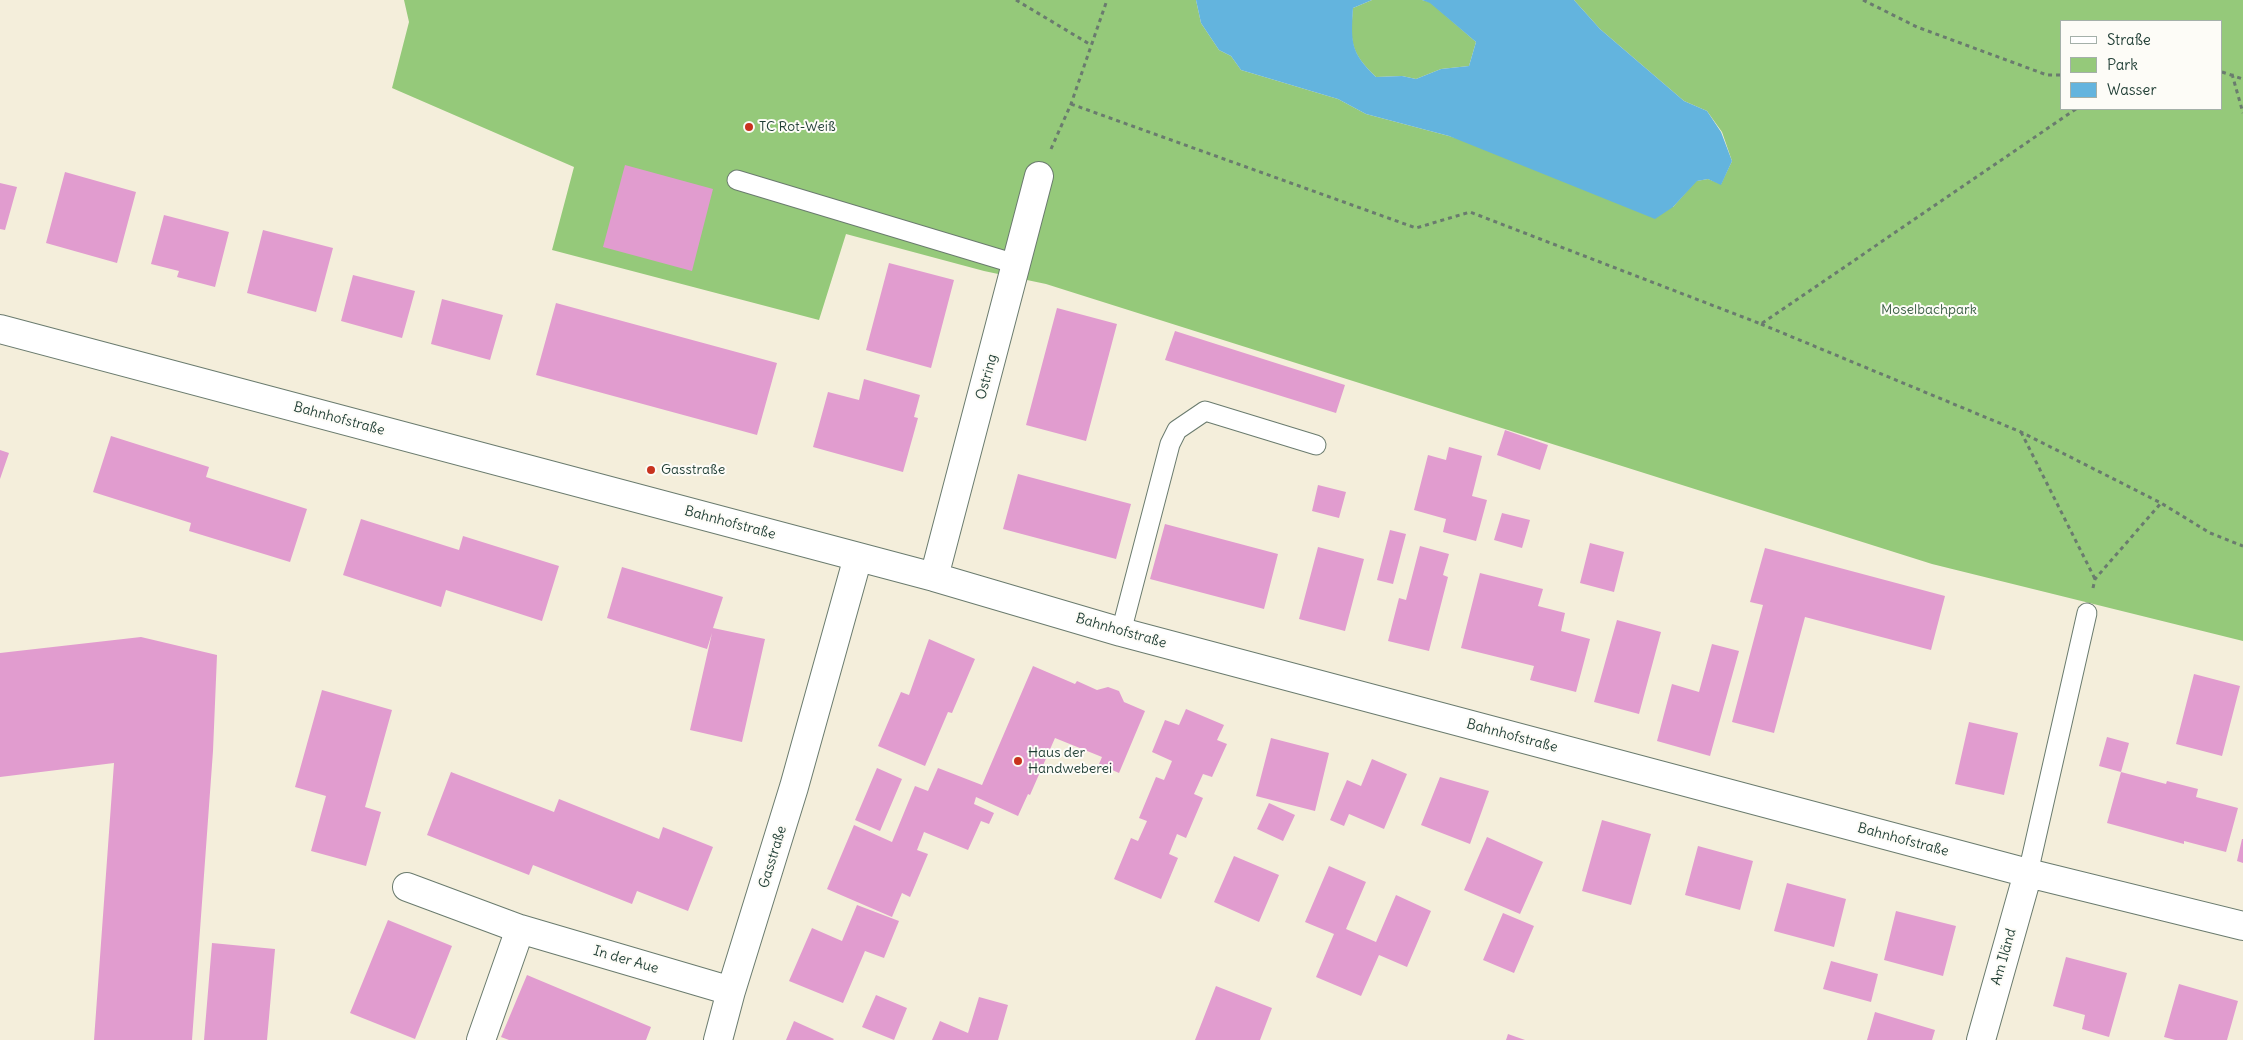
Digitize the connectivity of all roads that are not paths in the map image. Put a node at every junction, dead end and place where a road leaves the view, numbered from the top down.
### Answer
1 (1039, 176) road end
2 (737, 180) dead end
3 (1016, 264) junction
4 (0, 329) edge
5 (1316, 445) dead end
6 (858, 557) junction
7 (934, 577) junction
8 (2087, 613) road end
9 (1121, 632) junction
10 (2028, 873) junction
11 (407, 887) dead end
12 (2243, 926) edge
13 (520, 929) junction
14 (731, 991) junction
15 (481, 1040) edge
16 (718, 1040) edge
17 (1981, 1040) edge

1 - 3 street, Ostring
2 - 3 lane
3 - 7 street, Ostring
4 - 6 street, Bahnhofstraße
5 - 9 lane
6 - 7 street, Bahnhofstraße
6 - 14 street, Gasstraße
7 - 9 street, Bahnhofstraße
8 - 10 lane
9 - 10 street, Bahnhofstraße
10 - 12 street, Bahnhofstraße
10 - 17 street, Am Iländ
11 - 13 street, In der Aue
13 - 14 street, In der Aue
13 - 15 street
14 - 16 street, Gasstraße

